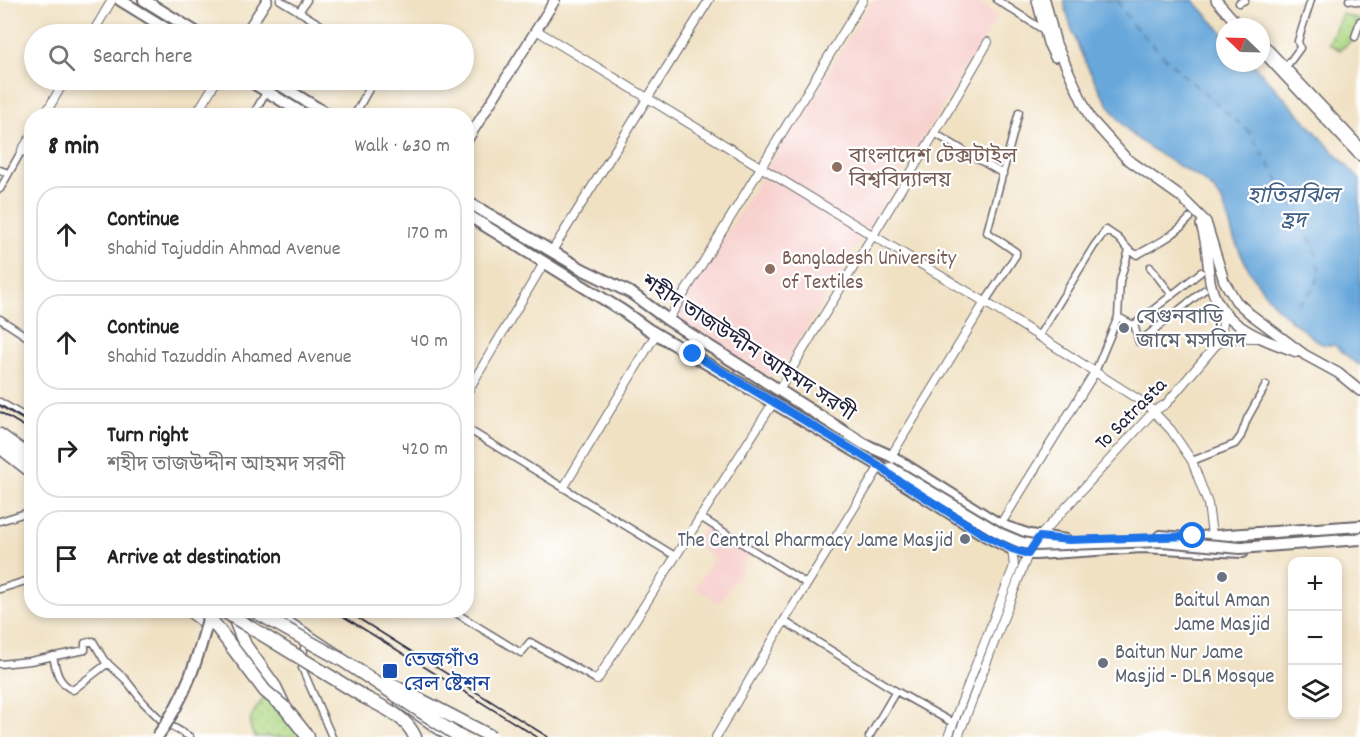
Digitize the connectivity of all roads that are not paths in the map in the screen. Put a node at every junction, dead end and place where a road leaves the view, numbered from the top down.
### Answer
1 (112, 0) edge
2 (120, 0) edge
3 (144, 0) edge
4 (267, 0) edge
5 (280, 0) edge
6 (307, 0) edge
7 (555, 0) edge
8 (709, 0) edge
9 (863, 0) edge
10 (997, 0) edge
11 (1037, 0) edge
12 (1046, 0) edge
13 (1216, 0) edge
14 (1224, 0) edge
15 (1311, 0) edge
16 (1349, 0) edge
17 (1360, 2) edge
18 (300, 12) junction
19 (1232, 18) edge
20 (1239, 18) edge
21 (1360, 21) edge
22 (98, 24) edge
23 (159, 24) edge
24 (184, 24) edge
25 (251, 24) edge
26 (320, 24) edge
27 (536, 30) junction
28 (1046, 32) junction
29 (1355, 37) dead end
30 (988, 42) dead end
31 (1270, 51) edge
32 (1270, 60) edge
33 (1286, 67) junction
34 (59, 90) edge
35 (211, 90) edge
36 (288, 90) edge
37 (369, 90) edge
38 (267, 91) joint
39 (647, 98) junction
40 (49, 108) edge
41 (200, 108) edge
42 (257, 108) edge
43 (294, 108) edge
44 (317, 108) edge
45 (359, 108) edge
46 (1019, 112) dead end
47 (475, 127) joint
48 (936, 134) junction
49 (474, 136) edge
50 (24, 147) edge
51 (1360, 147) edge
52 (22, 150) joint
53 (1360, 156) edge
54 (760, 167) junction
55 (0, 170) edge
56 (8, 173) junction
57 (1003, 174) junction
58 (0, 189) edge
59 (1185, 204) junction
60 (474, 206) edge
61 (1190, 218) dead end
62 (474, 219) edge
63 (474, 224) edge
64 (489, 228) junction
65 (872, 235) junction
66 (1129, 250) junction
67 (552, 251) junction
68 (544, 262) junction
69 (1150, 267) dead end
70 (1201, 272) dead end
71 (1204, 290) dead end
72 (1172, 295) junction
73 (985, 302) junction
74 (645, 303) junction
75 (623, 311) junction
76 (1224, 312) junction
77 (1118, 317) junction
78 (0, 319) edge
79 (668, 320) junction
80 (1134, 324) junction
81 (652, 332) junction
82 (24, 335) edge
83 (1038, 337) junction
84 (1258, 338) junction
85 (1221, 341) junction
86 (1305, 355) junction
87 (1095, 372) junction
88 (474, 380) edge
89 (1266, 385) dead end
90 (779, 390) junction
91 (1360, 391) edge
92 (0, 402) edge
93 (773, 403) junction
94 (1167, 403) junction
95 (1154, 411) junction
96 (24, 416) edge
97 (1166, 424) junction
98 (474, 433) edge
99 (0, 435) edge
100 (0, 447) edge
101 (24, 452) edge
102 (891, 456) junction
103 (1192, 461) junction
104 (24, 466) edge
105 (886, 467) junction
106 (564, 487) junction
107 (24, 514) edge
108 (1057, 516) junction
109 (700, 517) junction
110 (0, 521) edge
111 (1360, 526) edge
112 (1004, 527) junction
113 (1360, 532) edge
114 (1023, 534) junction
115 (1212, 535) junction
116 (1045, 538) junction
117 (1191, 539) junction
118 (1066, 540) junction
119 (1360, 541) edge
120 (1012, 549) junction
121 (1028, 554) junction
122 (1048, 554) junction
123 (675, 556) junction
124 (24, 582) edge
125 (807, 584) junction
126 (0, 589) edge
127 (208, 618) edge
128 (208, 618) edge
129 (208, 618) edge
130 (212, 618) edge
131 (235, 618) edge
132 (236, 618) edge
133 (266, 618) edge
134 (286, 618) edge
135 (464, 618) edge
136 (784, 621) junction
137 (301, 627) junction
138 (53, 656) junction
139 (342, 660) junction
140 (108, 663) junction
141 (0, 664) edge
142 (597, 680) joint
143 (896, 691) junction
144 (285, 708) junction
145 (953, 723) junction
146 (170, 724) junction
147 (962, 726) junction
148 (157, 737) edge
149 (165, 737) edge
150 (190, 737) edge
151 (308, 737) edge
152 (332, 737) edge
153 (415, 737) edge
154 (447, 737) edge
155 (460, 737) edge
156 (492, 737) edge
157 (716, 737) edge
158 (869, 737) edge
159 (948, 737) edge
160 (958, 737) edge

1 - 22 street
2 - 23 main road
3 - 24 main road
4 - 25 main road
5 - 18 street
6 - 18 street
7 - 27 main road
8 - 39 street
9 - 54 street
10 - 28 street
11 - 28 main road
12 - 59 main road
13 - 19 main road
14 - 20 main road
15 - 33 street
16 - 17 street
18 - 26 street
21 - 29 street
27 - 39 street
27 - 47 main road
28 - 59 main road
30 - 48 street
31 - 33 main road
32 - 53 main road
33 - 51 main road
34 - 40 street
35 - 41 street
36 - 44 main road
37 - 45 street
38 - 42 street
38 - 43 main road
39 - 54 street
39 - 67 street
46 - 57 street
47 - 49 main road
48 - 57 street
48 - 65 street
50 - 52 street
52 - 56 street
54 - 65 street
54 - 79 street
55 - 56 street
56 - 58 street
57 - 73 street
59 - 76 main road
59 - 86 main road
60 - 67 main road, শহীদ তাজউদ্দীন আহমদ সরণী
61 - 66 street
62 - 64 main road, শহীদ তাজউদ্দীন আহমদ সরণী
63 - 64 main road
64 - 68 main road, শহীদ তাজউদ্দীন আহমদ সরণী
65 - 73 street
65 - 90 street
66 - 77 street
66 - 83 street
67 - 74 main road, শহীদ তাজউদ্দীন আহমদ সরণী
68 - 75 main road, শহীদ তাজউদ্দীন আহমদ সরণী
68 - 88 street
69 - 72 street
70 - 72 street
71 - 80 street
72 - 80 street
73 - 83 street
73 - 102 street
74 - 75 main road
74 - 79 main road, শহীদ তাজউদ্দীন আহমদ সরণী
75 - 81 main road, শহীদ তাজউদ্দীন আহমদ সরণী
76 - 84 main road
76 - 85 street
77 - 80 street
77 - 87 street
78 - 82 street
79 - 81 main road
79 - 90 main road, শহীদ তাজউদ্দীন আহমদ সরণী
81 - 93 main road, শহীদ তাজউদ্দীন আহমদ সরণী
81 - 106 street
83 - 87 street
84 - 85 street
84 - 86 main road
85 - 94 street, To Satrasta
86 - 91 main road
87 - 95 street
87 - 112 street
89 - 103 street
90 - 102 main road, শহীদ তাজউদ্দীন আহমদ সরণী
92 - 96 street
93 - 105 main road, শহীদ তাজউদ্দীন আহমদ সরণী
93 - 109 street
94 - 95 street, To Satrasta
94 - 97 street
95 - 97 street
95 - 108 street, To Satrasta
97 - 103 street
98 - 106 street
99 - 101 highway
100 - 104 highway
102 - 112 main road, শহীদ তাজউদ্দীন আহমদ সরণী
103 - 115 street
105 - 119 main road, bridge
105 - 120 main road, শহীদ তাজউদ্দীন আহমদ সরণী
105 - 125 street
106 - 123 street
107 - 110 street
108 - 116 street, To Satrasta
108 - 118 street
109 - 123 street
109 - 125 street
111 - 115 main road
112 - 114 main road, শহীদ তাজউদ্দীন আহমদ সরণী
112 - 120 main road
113 - 117 main road, bridge
114 - 116 main road, শহীদ তাজউদ্দীন আহমদ সরণী
114 - 121 main road
115 - 117 main road
116 - 118 main road, শহীদ তাজউদ্দীন আহমদ সরণী
116 - 121 main road
116 - 122 main road
117 - 118 main road, শহীদ তাজউদ্দীন আহমদ সরণী
119 - 122 main road, শহীদ তাজউদ্দীন আহমদ সরণী
120 - 121 main road, শহীদ তাজউদ্দীন আহমদ সরণী
120 - 145 street
121 - 122 main road, শহীদ তাজউদ্দীন আহমদ সরণী
121 - 147 street
123 - 142 street
124 - 126 street
125 - 136 street
127 - 146 street
128 - 148 main road, bridge
129 - 149 main road
130 - 144 highway, bridge
131 - 153 highway, bridge
132 - 144 highway, bridge
133 - 139 highway, bridge
134 - 137 street
135 - 142 street
136 - 143 street
136 - 157 street
137 - 152 street
137 - 154 street
138 - 140 street
138 - 140 street
138 - 141 street
139 - 155 highway, bridge
139 - 156 highway, bridge
140 - 146 street
143 - 145 street
143 - 158 street
144 - 151 highway
145 - 147 street
145 - 159 street
146 - 150 street
147 - 160 street

